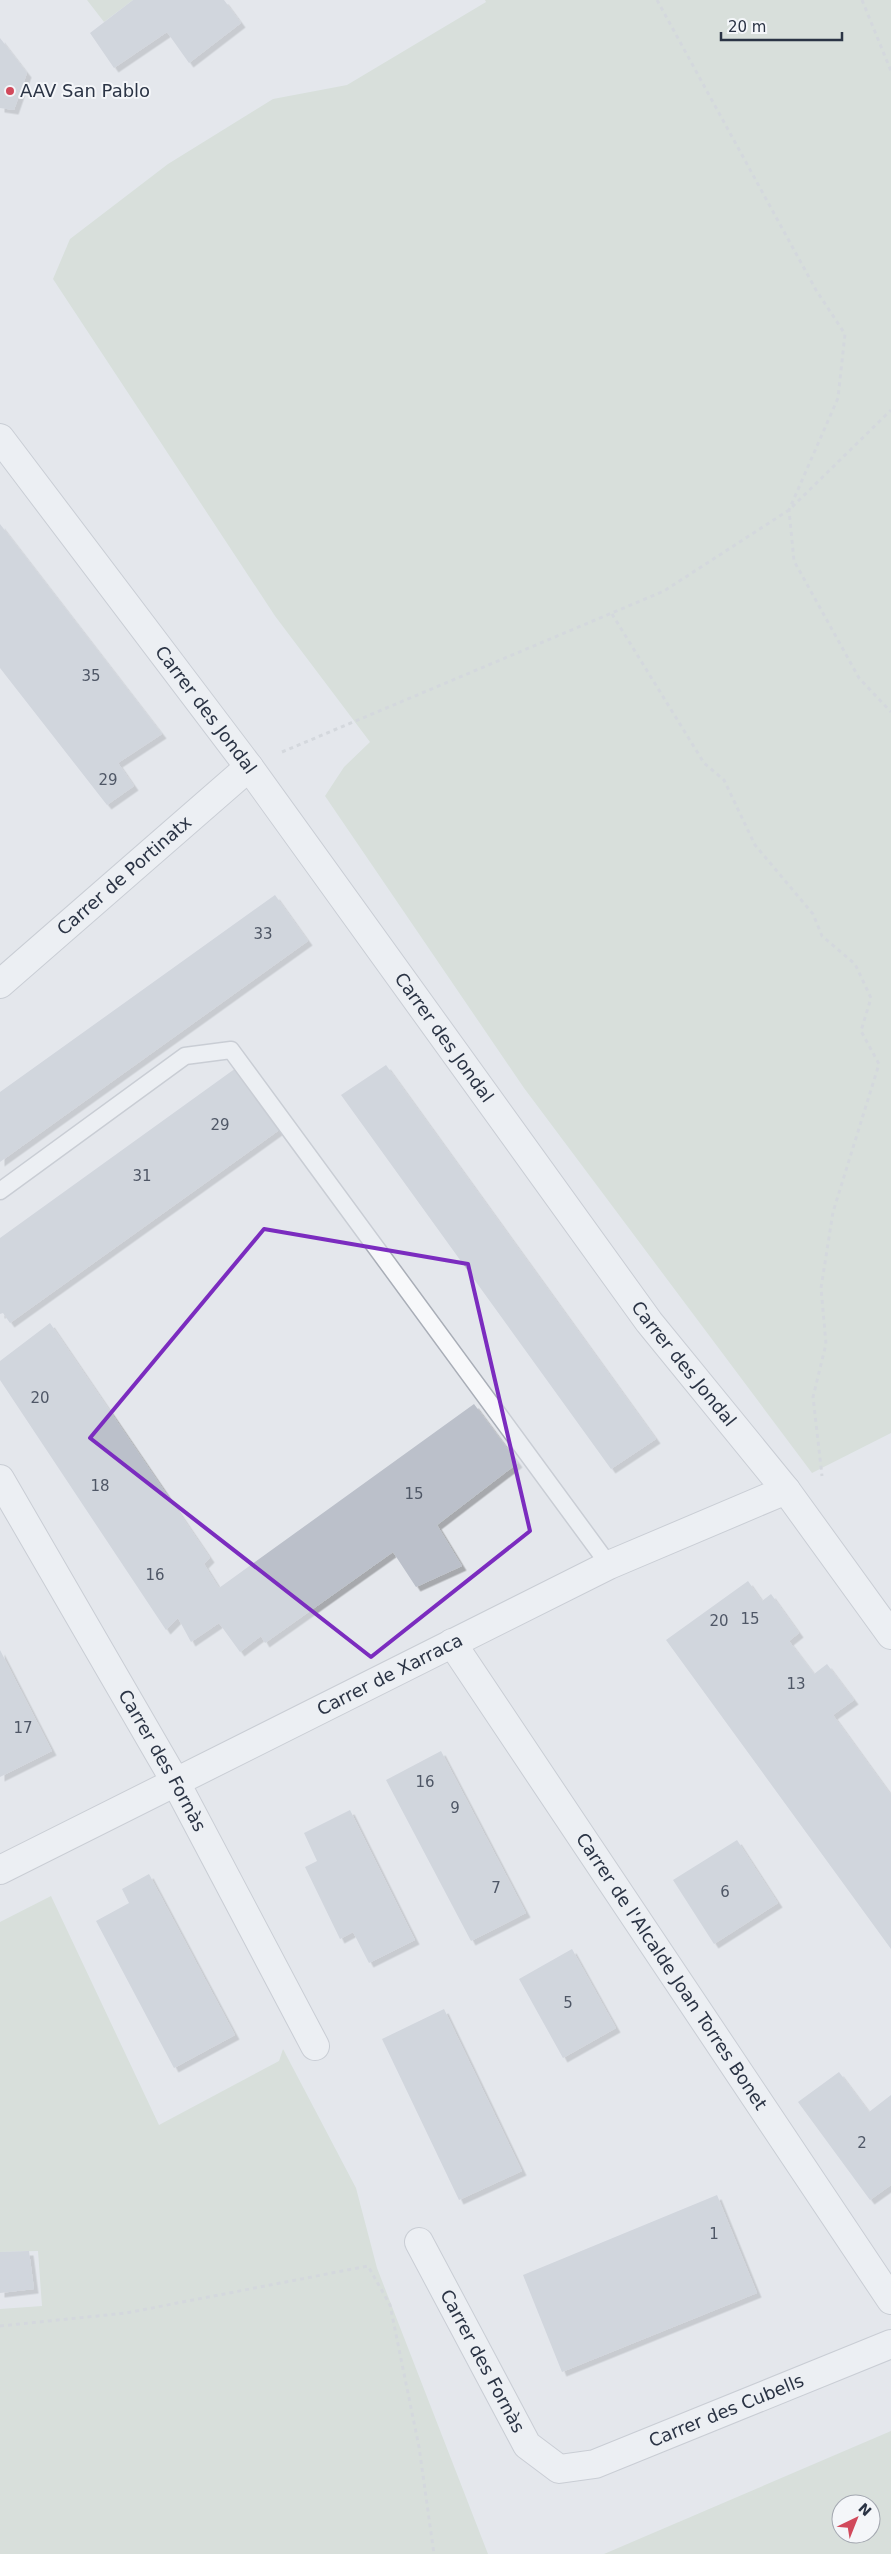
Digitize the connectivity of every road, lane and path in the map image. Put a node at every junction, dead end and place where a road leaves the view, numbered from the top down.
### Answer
1 (657, 0) edge
2 (862, 0) edge
3 (891, 71) edge
4 (891, 410) edge
5 (0, 438) edge
6 (789, 510) junction
7 (612, 614) junction
8 (891, 712) edge
9 (250, 766) junction
10 (0, 984) edge
11 (0, 1191) edge
12 (822, 1476) dead end
13 (0, 1480) edge
14 (786, 1490) junction
15 (609, 1565) junction
16 (891, 1635) edge
17 (452, 1643) junction
18 (175, 1781) junction
19 (0, 1870) edge
20 (316, 2046) dead end
21 (419, 2242) dead end
22 (891, 2300) edge
23 (0, 2326) edge
24 (891, 2344) edge
25 (559, 2468) joint
26 (434, 2554) edge

1 - 6 path
2 - 3 path
4 - 6 path
5 - 9 street, Carrer des Jondal
6 - 7 path
6 - 8 path
7 - 9 path
7 - 12 path
9 - 10 street, Carrer de Portinatx
9 - 14 street, Carrer des Jondal
11 - 15 lane
13 - 18 street, Carrer des Fornàs
14 - 15 street, Carrer de Xarraca
14 - 16 street, Carrer des Jondal
15 - 17 street, Carrer de Xarraca
17 - 18 street, Carrer de Xarraca
17 - 22 street, Carrer de l'Alcalde Joan Torres Bonet
18 - 19 street, Carrer de Xarraca
18 - 20 street, Carrer des Fornàs
21 - 25 street, Carrer des Fornàs
23 - 26 path
24 - 25 street, Carrer des Cubells

